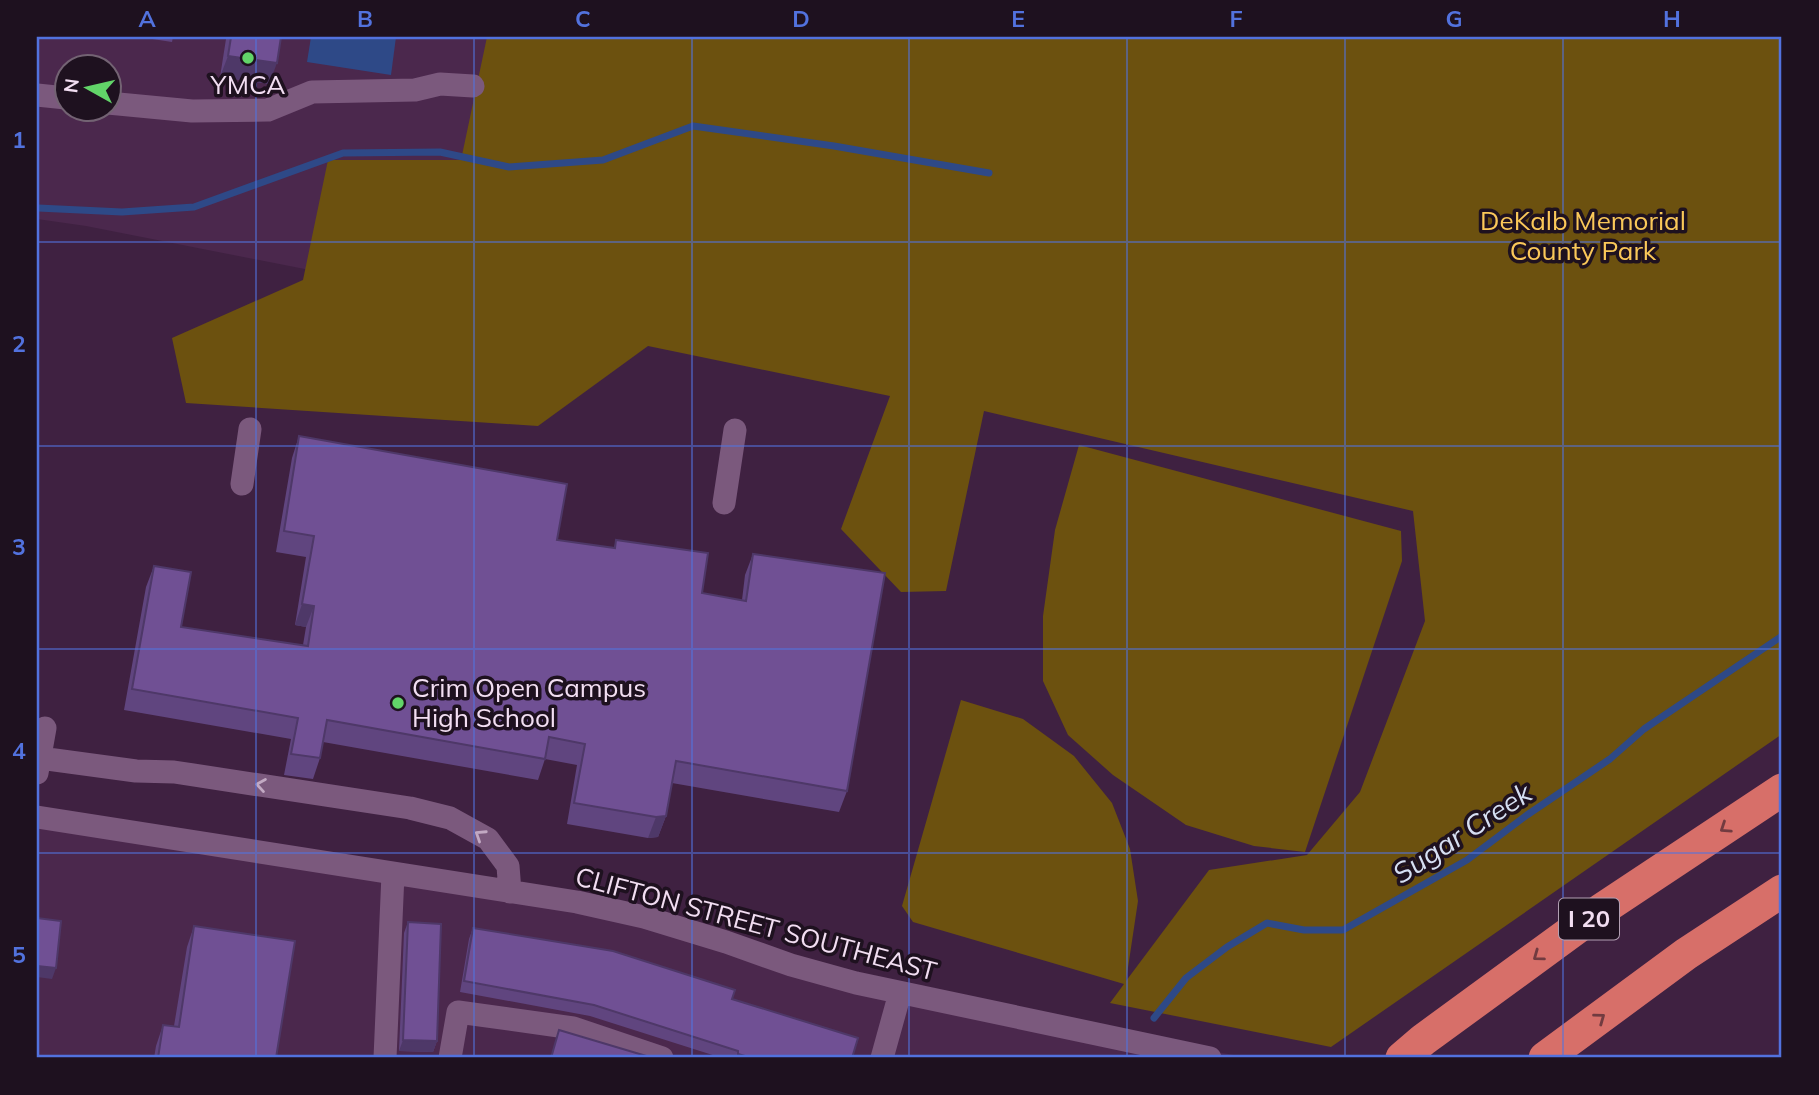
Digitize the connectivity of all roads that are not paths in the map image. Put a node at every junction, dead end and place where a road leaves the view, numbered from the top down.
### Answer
1 (473, 86) dead end
2 (122, 104) edge
3 (250, 429) dead end
4 (735, 430) dead end
5 (242, 484) dead end
6 (724, 503) dead end
7 (46, 728) dead end
8 (38, 765) edge
9 (1782, 790) edge
10 (37, 817) edge
11 (393, 874) junction
12 (1782, 891) edge
13 (510, 892) junction
14 (900, 993) junction
15 (385, 1058) edge
16 (450, 1058) edge
17 (662, 1058) edge
18 (881, 1058) edge
19 (1210, 1058) edge
20 (1402, 1058) edge
21 (1545, 1058) edge

1 - 2 street
3 - 5 street
4 - 6 street
7 - 8 street
13 -> 8 street
9 -> 20 highway, I 20
10 - 11 street, CLIFTON STREET SOUTHEAST
11 - 13 street, CLIFTON STREET SOUTHEAST
11 - 15 street
21 -> 12 highway
13 - 14 street, CLIFTON STREET SOUTHEAST
14 - 18 street
14 - 19 street, CLIFTON STREET SOUTHEAST
16 - 17 street

